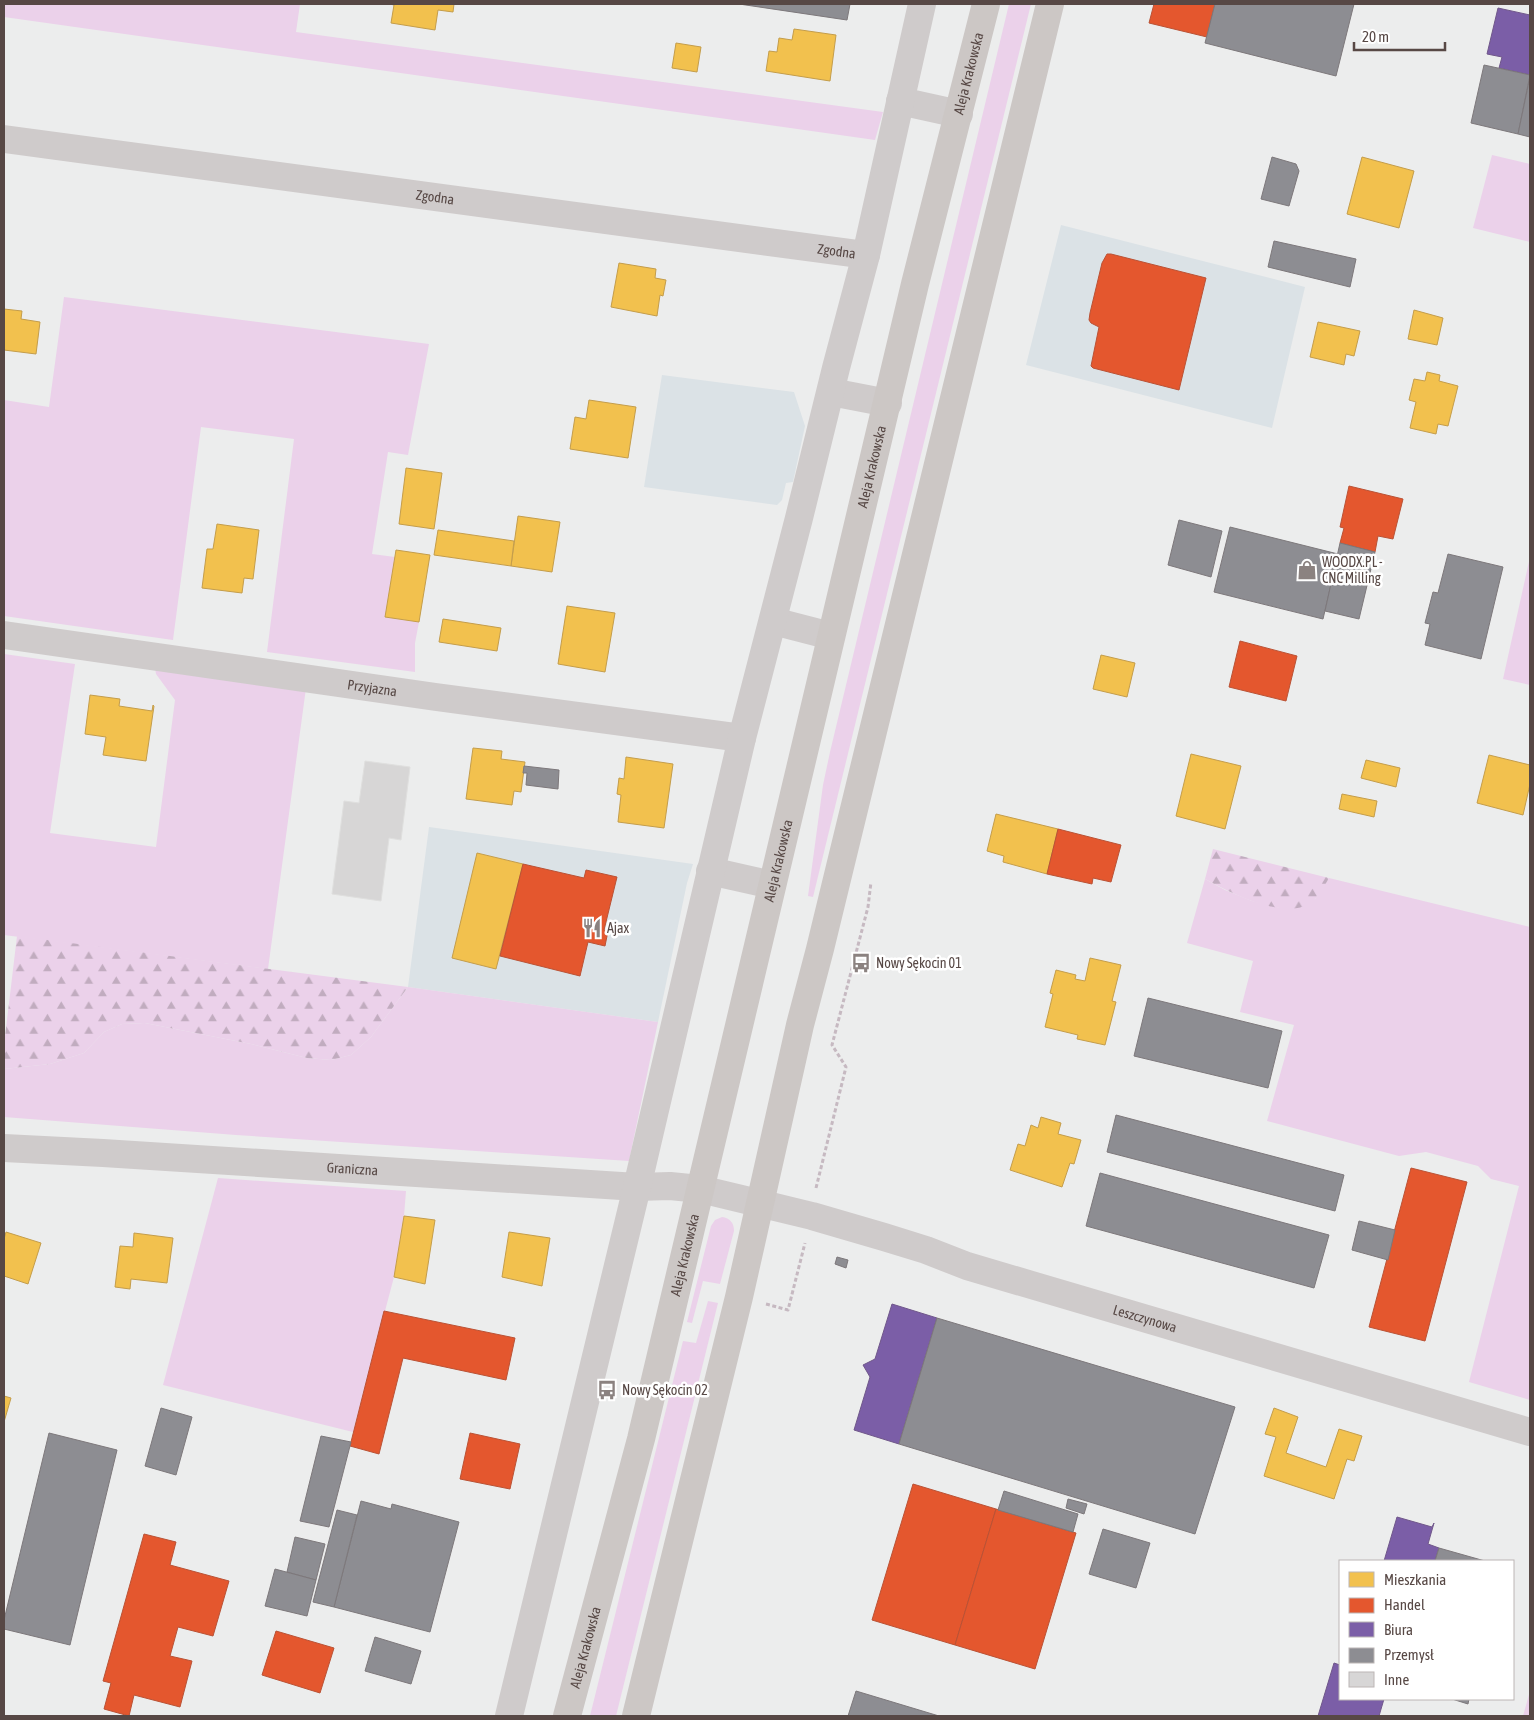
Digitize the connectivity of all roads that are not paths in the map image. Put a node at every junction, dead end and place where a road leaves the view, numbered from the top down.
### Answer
1 (922, 4) edge
2 (986, 4) edge
3 (1050, 4) edge
4 (900, 101) junction
5 (959, 114) junction
6 (4, 139) edge
7 (866, 255) junction
8 (831, 392) junction
9 (888, 403) junction
10 (773, 621) junction
11 (4, 635) edge
12 (831, 636) junction
13 (742, 738) junction
14 (710, 871) junction
15 (772, 885) junction
16 (4, 1148) edge
17 (637, 1187) junction
18 (700, 1189) junction
19 (760, 1203) junction
20 (1530, 1432) edge
21 (509, 1716) edge
22 (567, 1716) edge
23 (636, 1716) edge

1 - 4 street
2 - 5 main road, Aleja Krakowska
3 - 19 main road
4 - 5 street
4 - 7 street
5 - 9 main road, Aleja Krakowska
6 - 7 street, Zgodna
7 - 8 street
8 - 9 street
8 - 10 street
9 - 12 main road, Aleja Krakowska
10 - 12 street
10 - 13 street
11 - 13 street, Przyjazna
12 - 15 main road, Aleja Krakowska
13 - 14 street
14 - 15 street
14 - 17 street
15 - 18 main road, Aleja Krakowska
16 - 17 street, Graniczna
17 - 18 street, Graniczna
17 - 21 street
18 - 19 street, Leszczynowa
18 - 22 main road, Aleja Krakowska
19 - 20 street, Leszczynowa
19 - 23 main road

